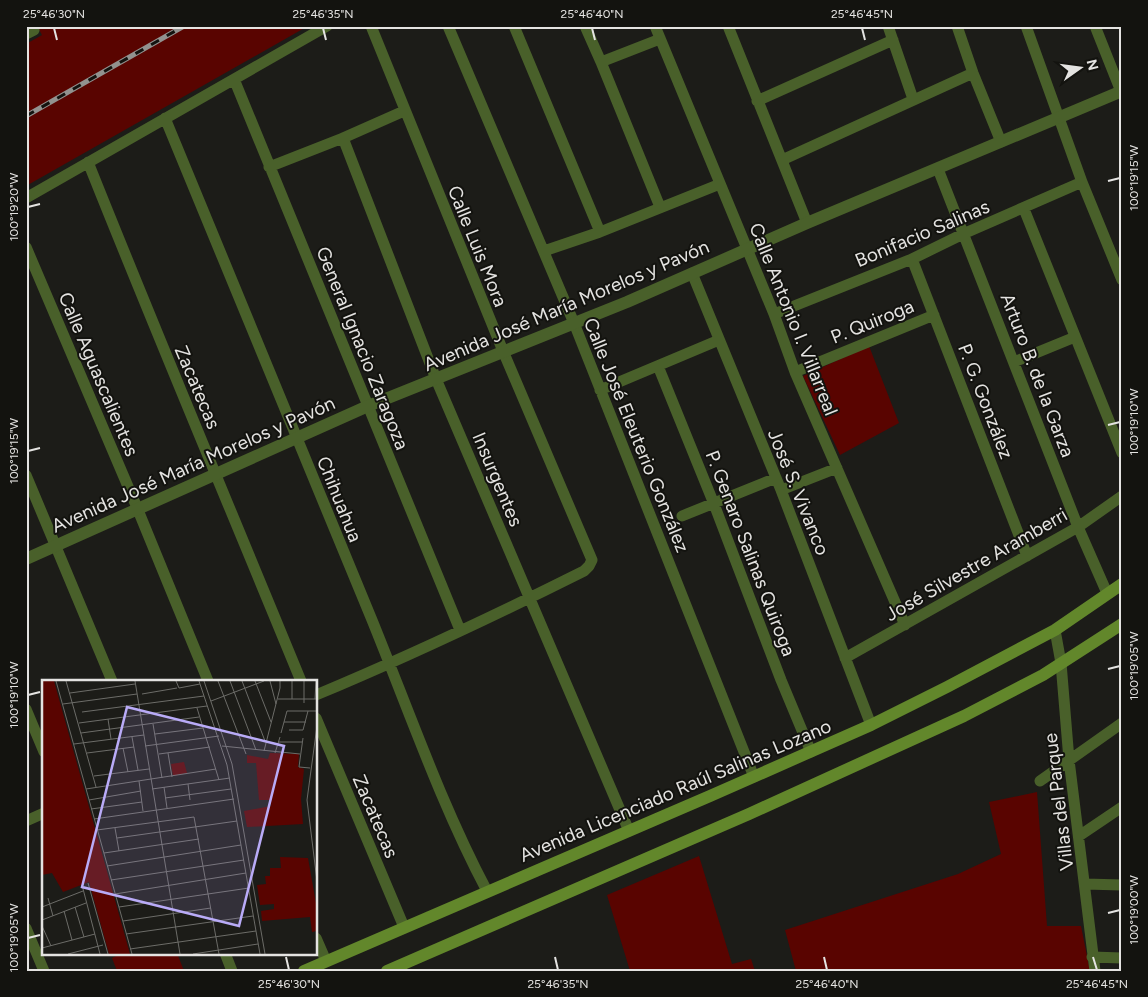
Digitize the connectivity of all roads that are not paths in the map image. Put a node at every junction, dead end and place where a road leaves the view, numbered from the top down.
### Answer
1 (327, 26) edge
2 (371, 26) edge
3 (448, 26) edge
4 (514, 26) edge
5 (585, 26) edge
6 (655, 26) edge
7 (728, 26) edge
8 (888, 26) edge
9 (957, 26) edge
10 (1026, 26) edge
11 (1095, 26) edge
12 (660, 38) junction
13 (893, 40) junction
14 (602, 62) junction
15 (973, 73) junction
16 (234, 79) junction
17 (1121, 92) edge
18 (913, 99) junction
19 (757, 101) junction
20 (404, 111) junction
21 (1059, 116) junction
22 (165, 118) junction
23 (343, 138) junction
24 (1001, 142) junction
25 (782, 160) junction
26 (88, 162) junction
27 (269, 167) junction
28 (938, 169) junction
29 (1082, 182) junction
30 (720, 184) junction
31 (26, 198) edge
32 (660, 207) junction
33 (1024, 208) junction
34 (808, 223) junction
35 (600, 232) junction
36 (963, 234) junction
37 (26, 247) edge
38 (747, 249) junction
39 (544, 252) junction
40 (912, 259) junction
41 (692, 273) junction
42 (1122, 280) edge
43 (774, 314) junction
44 (934, 315) junction
45 (574, 323) junction
46 (1075, 337) junction
47 (719, 340) junction
48 (503, 351) junction
49 (1014, 362) junction
50 (658, 366) junction
51 (795, 372) junction
52 (436, 379) junction
53 (600, 390) junction
54 (368, 406) junction
55 (297, 439) junction
56 (1122, 454) edge
57 (837, 468) junction
58 (217, 474) junction
59 (26, 475) edge
60 (776, 478) junction
61 (780, 490) junction
62 (1122, 496) edge
63 (714, 504) junction
64 (138, 510) junction
65 (682, 516) dead end
66 (1078, 527) junction
67 (56, 546) junction
68 (1027, 556) junction
69 (26, 559) edge
70 (1122, 584) edge
71 (1107, 593) junction
72 (529, 599) junction
73 (1122, 624) edge
74 (905, 625) junction
75 (460, 630) junction
76 (1055, 630) junction
77 (845, 658) junction
78 (1060, 663) junction
79 (390, 664) junction
80 (112, 680) edge
81 (208, 680) edge
82 (301, 680) edge
83 (318, 694) edge
84 (26, 709) edge
85 (318, 723) edge
86 (1122, 723) edge
87 (871, 725) junction
88 (42, 747) edge
89 (811, 752) junction
90 (1069, 760) junction
91 (754, 777) junction
92 (1040, 781) dead end
93 (1122, 807) edge
94 (42, 814) edge
95 (26, 821) edge
96 (629, 831) junction
97 (1079, 836) junction
98 (1085, 884) junction
99 (1122, 884) edge
100 (488, 891) junction
101 (404, 927) junction
102 (26, 928) edge
103 (318, 943) edge
104 (225, 954) edge
105 (1092, 957) junction
106 (1122, 958) edge
107 (326, 961) junction
108 (44, 971) edge
109 (232, 971) edge
110 (304, 971) edge
111 (386, 971) edge
112 (1095, 971) edge

1 - 16 street
2 - 20 street, Calle Luis Mora
3 - 39 street, Calle José Eleuterio González
4 - 35 street
5 - 14 street
6 - 12 street, Calle Antonio I. Villarreal
7 - 19 street
8 - 13 street
9 - 15 street
10 - 21 street
11 - 17 street
12 - 14 street
12 - 30 street, Calle Antonio I. Villarreal
13 - 18 street
13 - 19 street
14 - 32 street
15 - 18 street
15 - 24 street
16 - 22 street
16 - 27 street, General Ignacio Zaragoza
17 - 21 street, Avenida José María Morelos y Pavón
18 - 25 street
19 - 25 street
20 - 23 street
20 - 48 street, Calle Luis Mora
21 - 24 street, Avenida José María Morelos y Pavón
21 - 29 street
22 - 26 street
22 - 55 street, Chihuahua
23 - 27 street
23 - 52 street, Insurgentes
24 - 28 street, Avenida José María Morelos y Pavón
25 - 34 street
26 - 31 street
26 - 58 street, Zacatecas
27 - 54 street, General Ignacio Zaragoza
28 - 34 street, Avenida José María Morelos y Pavón
28 - 36 street, Arturo B. de la Garza
29 - 33 street, Bonifacio Salinas
29 - 42 street
30 - 32 street
30 - 38 street, Calle Antonio I. Villarreal
32 - 35 street
33 - 36 street, Bonifacio Salinas
33 - 46 street
34 - 38 street, Avenida José María Morelos y Pavón
35 - 39 street
36 - 40 street, Bonifacio Salinas
36 - 49 street, Arturo B. de la Garza
37 - 64 street, Calle Aguascalientes
38 - 41 street, Avenida José María Morelos y Pavón
38 - 43 street, Calle Antonio I. Villarreal
39 - 45 street, Calle José Eleuterio González
40 - 43 street, Bonifacio Salinas
40 - 44 street, P. G. González
41 - 45 street, Avenida José María Morelos y Pavón
41 - 47 street, José S. Vivanco
43 - 51 street, Calle Antonio I. Villarreal
44 - 51 street, P. Quiroga
44 - 68 street, P. G. González
45 - 48 street, Avenida José María Morelos y Pavón
45 - 53 street, Calle José Eleuterio González
46 - 49 street
46 - 56 street
47 - 50 street
47 - 60 street, José S. Vivanco
48 - 52 street, Avenida José María Morelos y Pavón
48 - 72 street, Calle Luis Mora
49 - 66 street, Arturo B. de la Garza
50 - 53 street
50 - 63 street, P. Genaro Salinas Quiroga
51 - 57 street, Calle Antonio I. Villarreal
52 - 54 street, Avenida José María Morelos y Pavón
52 - 72 street, Insurgentes
53 - 91 street, Calle José Eleuterio González
54 - 55 street, Avenida José María Morelos y Pavón
54 - 75 street, General Ignacio Zaragoza
55 - 58 street, Avenida José María Morelos y Pavón
55 - 79 street, Chihuahua
57 - 61 street
57 - 74 street, Calle Antonio I. Villarreal
58 - 64 street, Avenida José María Morelos y Pavón
58 - 82 street, Zacatecas
59 - 67 street
60 - 61 street, José S. Vivanco
60 - 63 street
61 - 77 street, José S. Vivanco
62 - 66 street, José Silvestre Aramberri
63 - 65 street
63 - 89 street, P. Genaro Salinas Quiroga
64 - 67 street, Avenida José María Morelos y Pavón
64 - 81 street, Calle Aguascalientes
66 - 68 street, José Silvestre Aramberri
66 - 71 street, Arturo B. de la Garza
67 - 69 street, Avenida José María Morelos y Pavón
67 - 80 street
68 - 74 street, José Silvestre Aramberri
70 - 71 main road, Avenida Licenciado Raúl Salinas Lozano
71 - 76 main road, Avenida Licenciado Raúl Salinas Lozano
72 - 75 street
72 - 96 street, Insurgentes
73 - 78 main road
74 - 77 street, José Silvestre Aramberri
75 - 79 street
76 - 78 street, Villas del Parque
76 - 87 main road, Avenida Licenciado Raúl Salinas Lozano
77 - 87 street, José S. Vivanco
78 - 90 street, Villas del Parque
78 - 111 main road
79 - 83 street
79 - 100 street, Chihuahua
84 - 88 street
85 - 101 street, Zacatecas
86 - 90 street
87 - 89 main road, Avenida Licenciado Raúl Salinas Lozano
89 - 91 main road, Avenida Licenciado Raúl Salinas Lozano
90 - 92 street
90 - 97 street, Villas del Parque
91 - 96 main road, Avenida Licenciado Raúl Salinas Lozano
93 - 97 street
94 - 95 street
96 - 100 main road, Avenida Licenciado Raúl Salinas Lozano
97 - 98 street, Villas del Parque
98 - 99 street
98 - 105 street, Villas del Parque
100 - 101 main road, Avenida Licenciado Raúl Salinas Lozano
101 - 107 main road, Avenida Licenciado Raúl Salinas Lozano
102 - 108 street
103 - 107 street
104 - 109 street
105 - 106 street
105 - 112 street, Villas del Parque
107 - 110 main road, Avenida Licenciado Raúl Salinas Lozano

